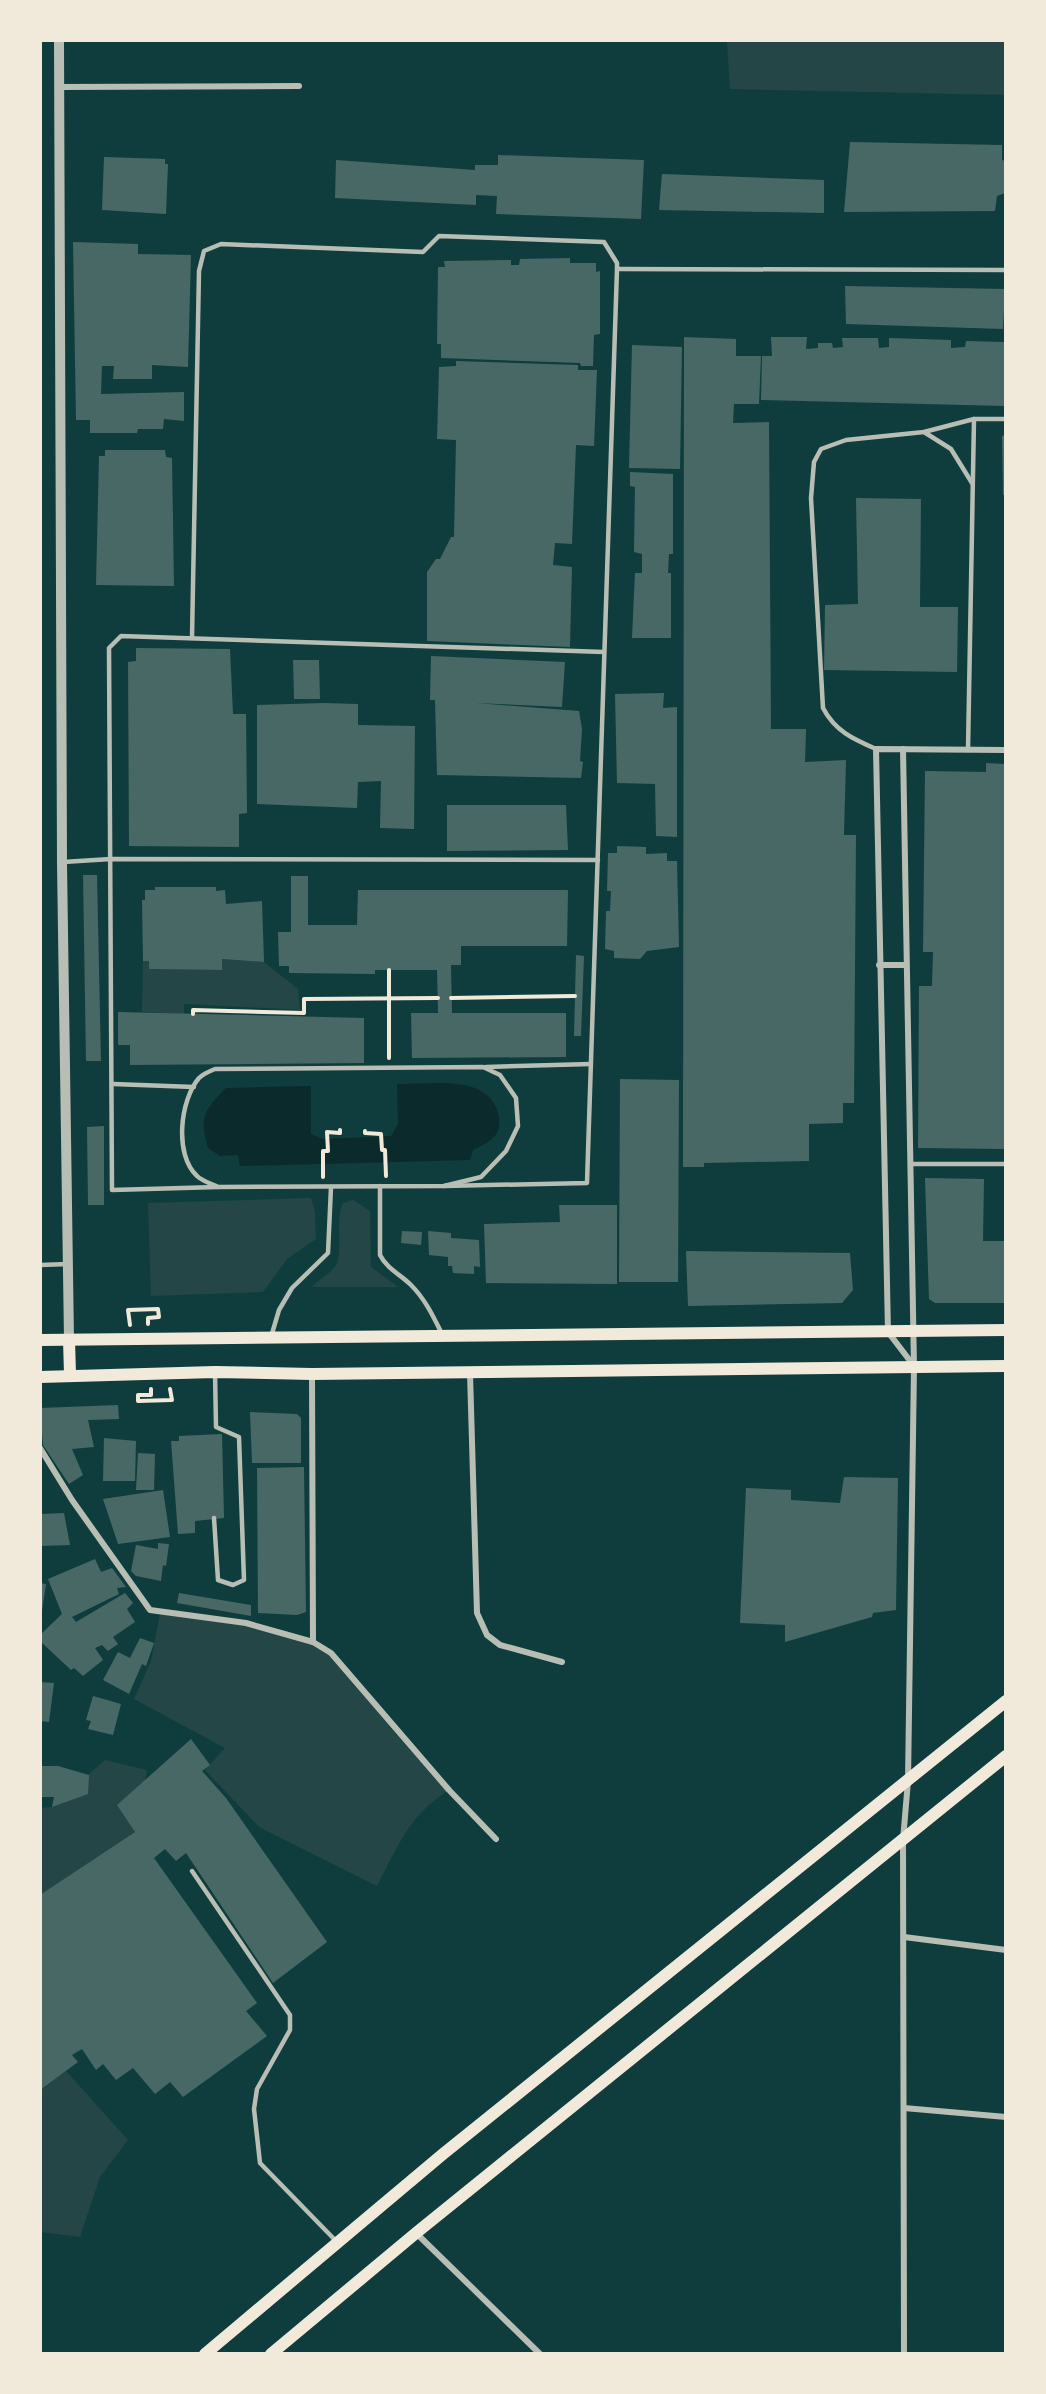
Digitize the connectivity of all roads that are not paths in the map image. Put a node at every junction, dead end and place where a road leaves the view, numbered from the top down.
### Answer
1 (60, 40) edge
2 (299, 86) dead end
3 (59, 87) junction
4 (617, 269) junction
5 (1005, 270) edge
6 (974, 419) junction
7 (1005, 419) edge
8 (924, 432) junction
9 (973, 484) junction
10 (192, 638) junction
11 (604, 652) junction
12 (876, 749) junction
13 (903, 749) junction
14 (968, 750) junction
15 (1005, 750) edge
16 (111, 859) junction
17 (598, 860) junction
18 (62, 863) junction
19 (879, 965) junction
20 (906, 965) junction
21 (591, 1064) junction
22 (483, 1067) junction
23 (113, 1084) junction
24 (194, 1087) junction
25 (910, 1164) junction
26 (1005, 1164) edge
27 (380, 1186) junction
28 (444, 1186) junction
29 (218, 1187) junction
30 (331, 1187) junction
31 (68, 1264) junction
32 (40, 1265) edge
33 (1005, 1329) edge
34 (888, 1332) junction
35 (913, 1332) junction
36 (443, 1335) junction
37 (271, 1336) junction
38 (40, 1340) edge
39 (69, 1340) junction
40 (1005, 1366) edge
41 (914, 1367) junction
42 (214, 1372) junction
43 (470, 1372) junction
44 (70, 1374) junction
45 (312, 1374) junction
46 (40, 1377) edge
47 (216, 1427) junction
48 (213, 1434) dead end
49 (40, 1448) edge
50 (214, 1518) dead end
51 (314, 1641) junction
52 (562, 1662) dead end
53 (1005, 1701) edge
54 (1005, 1756) edge
55 (908, 1780) junction
56 (496, 1839) dead end
57 (903, 1840) junction
58 (192, 1871) dead end
59 (904, 1937) junction
60 (1005, 1950) edge
61 (904, 2108) junction
62 (1005, 2117) edge
63 (416, 2233) junction
64 (338, 2243) junction
65 (205, 2354) edge
66 (271, 2354) edge
67 (540, 2354) edge
68 (904, 2354) edge

1 - 3 street
2 - 3 street
3 - 18 street
4 - 5 lane
4 - 10 lane
4 - 11 lane
6 - 7 lane
6 - 8 lane
6 - 9 lane
8 - 9 lane
8 - 12 lane
9 - 14 lane
10 - 11 lane
10 - 16 lane
11 - 17 lane
12 - 13 street
12 - 19 street
13 - 14 street
13 - 20 street
14 - 15 street
16 - 17 lane
16 - 18 lane
16 - 23 lane
17 - 21 lane
18 - 31 street
19 - 20 street
19 - 34 street
20 - 25 street
21 - 22 lane
21 - 28 lane
22 - 24 lane
22 - 28 lane
23 - 24 lane
23 - 29 lane
24 - 29 lane
25 - 26 lane
25 - 35 street
27 - 28 lane
27 - 30 lane
27 - 36 lane
29 - 30 lane
30 - 37 lane
31 - 32 lane
31 - 39 street
33 - 35 main road
34 - 35 main road
34 - 36 main road
34 - 41 street
35 - 41 street
36 - 37 main road
37 - 39 main road
38 - 39 main road
39 - 44 main road
40 - 41 main road
41 - 43 main road
41 - 55 street
42 - 44 main road
42 - 45 main road
42 - 47 lane
43 - 45 main road
43 - 52 street
44 - 46 main road
45 - 51 street
47 - 48 lane
47 - 50 lane
49 - 51 street
51 - 56 street
53 - 55 main road
54 - 57 main road
55 - 57 street
55 - 64 main road
57 - 59 street
57 - 63 main road
58 - 64 lane
59 - 60 street
59 - 61 street
61 - 62 street
61 - 68 street
63 - 66 main road
63 - 67 street
64 - 65 main road

